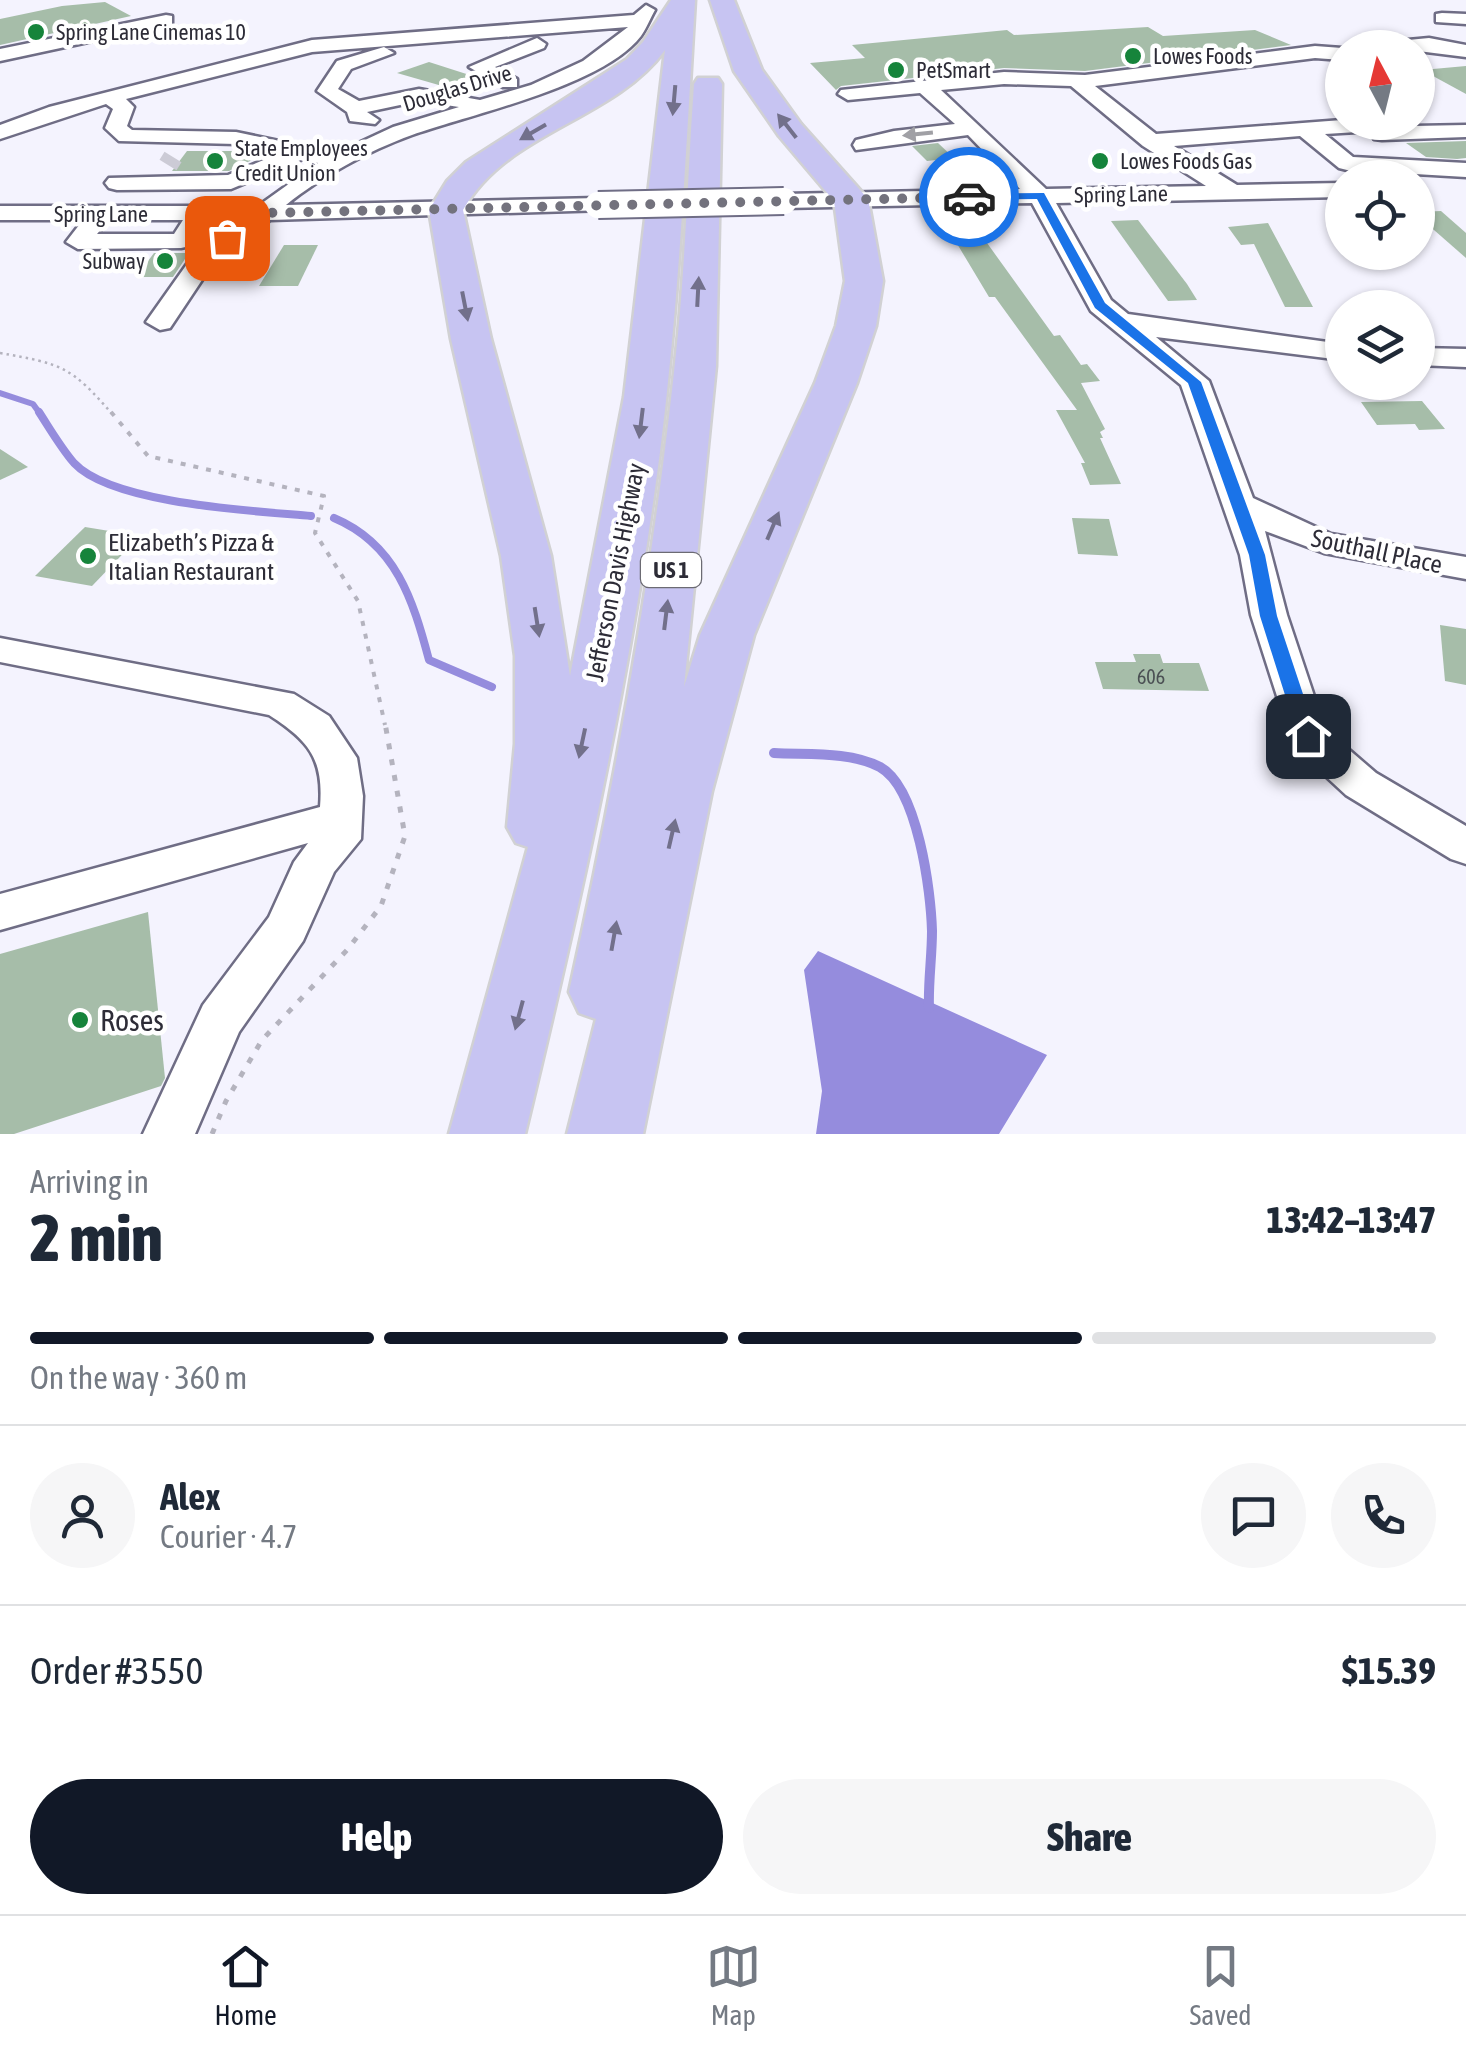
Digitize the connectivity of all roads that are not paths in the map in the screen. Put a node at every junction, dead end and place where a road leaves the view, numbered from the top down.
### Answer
1 (682, 4) edge
2 (1442, 18) dead end
3 (1466, 19) edge
4 (166, 20) dead end
5 (537, 44) junction
6 (1465, 50) edge
7 (1435, 51) edge
8 (1325, 53) edge
9 (0, 56) edge
10 (1074, 80) junction
11 (520, 87) junction
12 (925, 87) junction
13 (848, 94) dead end
14 (109, 97) junction
15 (482, 107) junction
16 (973, 128) junction
17 (1307, 130) junction
18 (1325, 131) edge
19 (1466, 131) edge
20 (1435, 132) edge
21 (0, 133) edge
22 (155, 138) junction
23 (188, 138) junction
24 (1357, 140) edge
25 (1391, 140) edge
26 (1151, 142) junction
27 (864, 145) dead end
28 (301, 152) junction
29 (337, 160) junction
30 (1344, 160) edge
31 (1383, 160) edge
32 (1409, 160) edge
33 (1307, 162) dead end
34 (1325, 162) edge
35 (165, 168) junction
36 (1435, 180) edge
37 (116, 183) junction
38 (1465, 184) edge
39 (1325, 190) edge
40 (1232, 192) junction
41 (1040, 196) junction
42 (851, 199) junction
43 (446, 210) junction
44 (0, 213) edge
45 (265, 213) junction
46 (200, 214) junction
47 (93, 220) junction
48 (1119, 320) junction
49 (160, 322) dead end
50 (1325, 350) edge
51 (1435, 357) edge
52 (1466, 358) edge
53 (1236, 502) junction
54 (1466, 568) edge
55 (0, 650) edge
56 (342, 817) junction
57 (1466, 847) edge
58 (0, 912) edge
59 (544, 921) junction
60 (170, 1134) edge
61 (488, 1134) edge
62 (573, 1134) edge
63 (605, 1134) edge

1 - 11 street, Douglas Drive
1 - 14 street
42 -> 1 highway
1 -> 43 highway
1 -> 59 highway, Jefferson Davis Highway / US 1
62 -> 1 highway, Jefferson Davis Highway / US 1
2 - 3 street
4 - 9 street
5 - 11 street
5 - 11 street
5 - 15 street
6 - 7 street
8 - 10 street
10 - 12 street
10 - 26 street
11 - 15 street, Douglas Drive
12 - 13 street
12 - 16 street
14 - 21 street
14 - 22 street
15 - 29 street, Douglas Drive
16 -> 27 street
16 - 41 street
17 - 18 street
17 - 26 street
17 - 30 street
19 - 20 street
22 - 23 street
22 - 37 street
23 - 28 street
23 - 35 street
24 - 31 street
25 - 32 street
26 - 40 street
28 - 29 street
28 - 35 street
29 - 45 street, Douglas Drive
33 - 34 street
35 - 37 street
36 - 38 street
37 - 47 street
39 - 40 street, Spring Lane
40 - 41 street, Spring Lane
41 - 42 street, Spring Lane
41 - 48 street
42 - 43 street, Spring Lane, bridge
63 -> 42 highway
43 - 45 street, Spring Lane
43 -> 59 highway
44 - 47 street, Spring Lane
45 - 46 street, Spring Lane
45 - 49 street, Douglas Drive
46 - 47 street, Spring Lane
46 - 47 street
48 - 50 street
48 - 53 street
51 - 52 street
53 - 54 street, Southall Place
53 - 57 street
55 - 56 street
56 - 58 street
56 - 60 street
59 -> 61 highway, Jefferson Davis Highway / US 1

